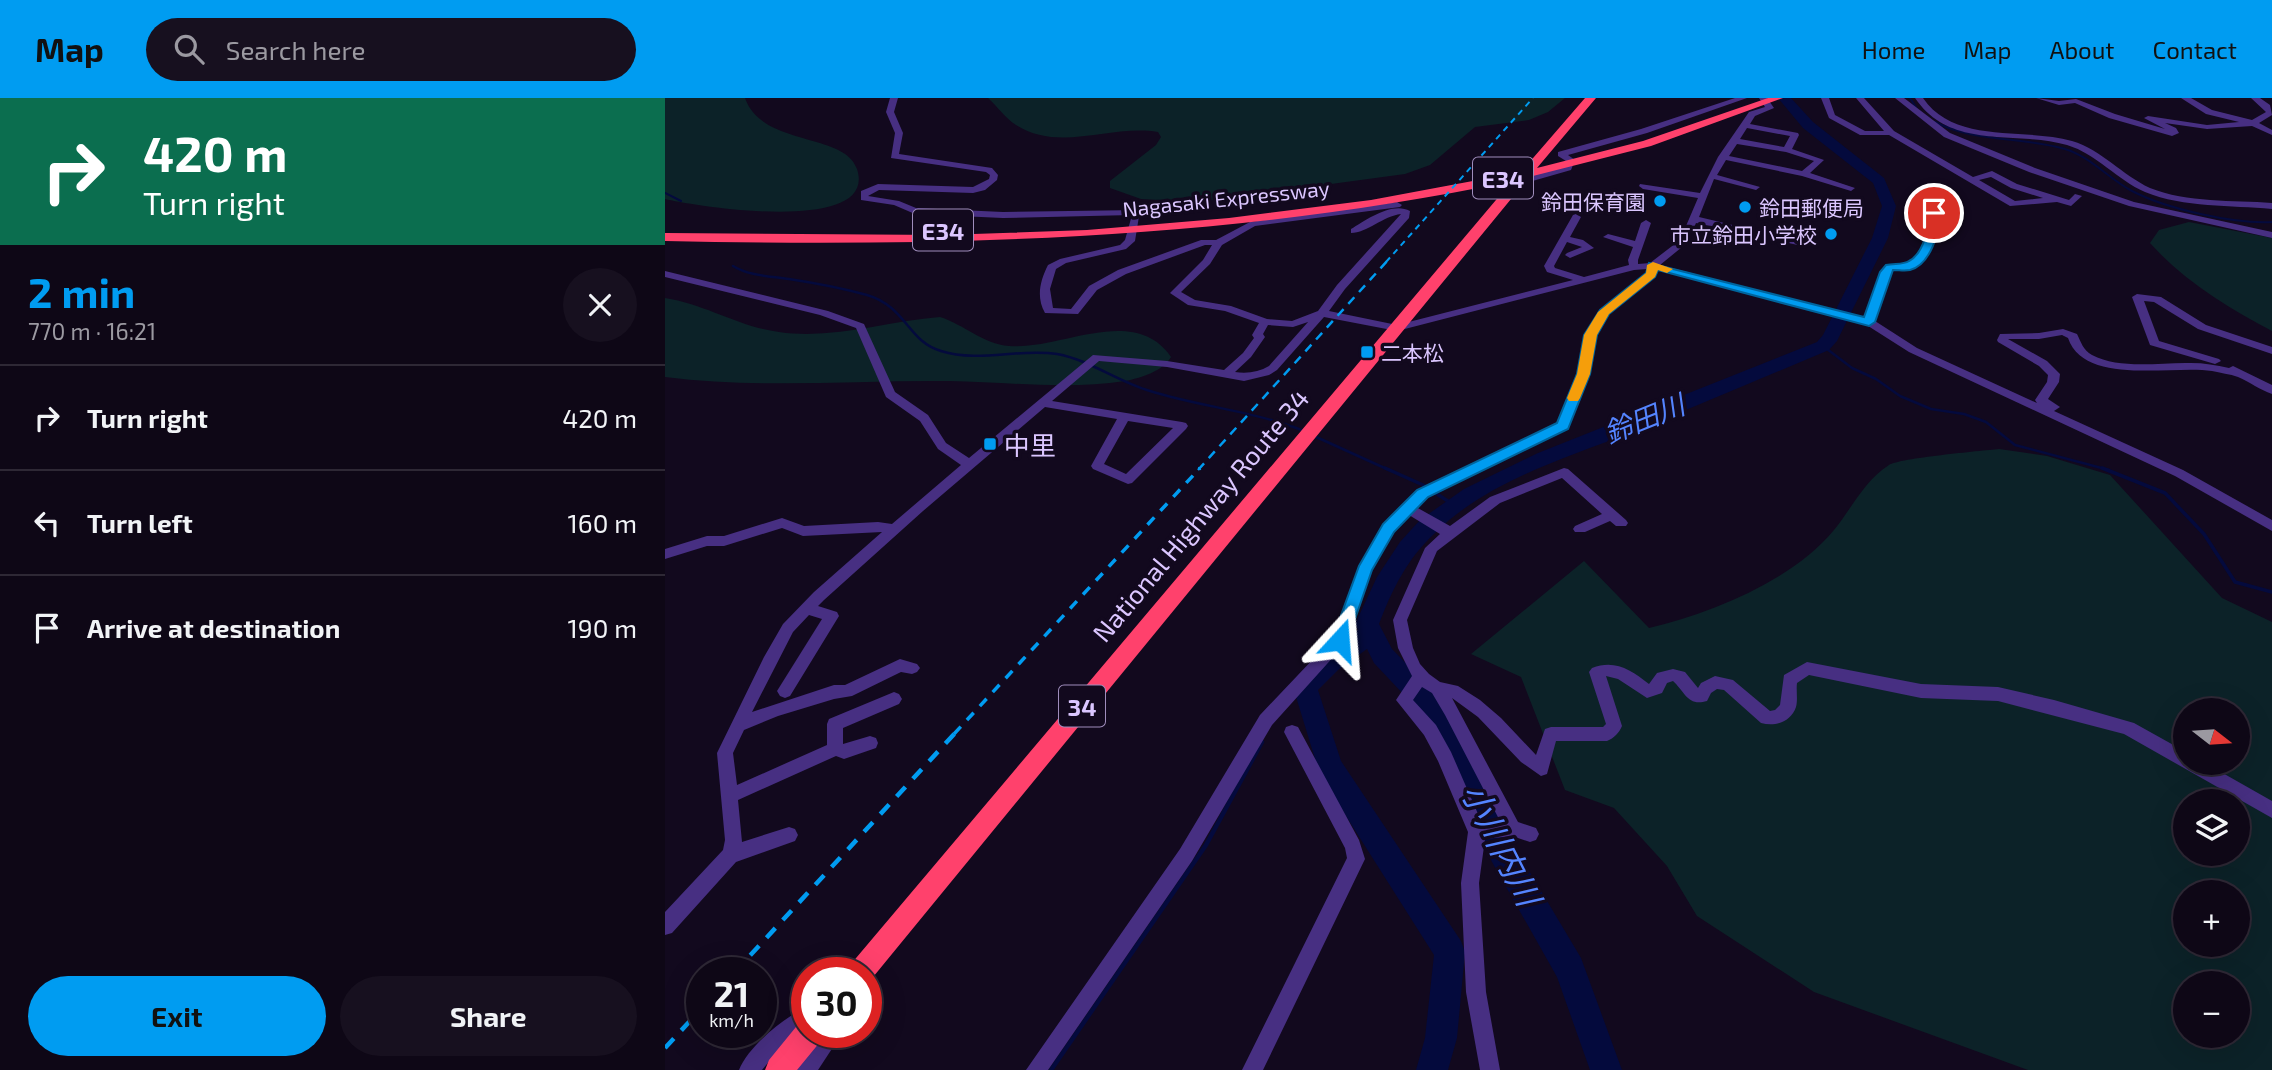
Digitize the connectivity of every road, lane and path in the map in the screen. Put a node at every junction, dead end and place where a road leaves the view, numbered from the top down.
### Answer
1 (894, 98) edge
2 (1591, 98) edge
3 (1743, 98) edge
4 (1761, 98) edge
5 (1778, 98) edge
6 (1825, 98) edge
7 (1860, 98) edge
8 (1899, 98) edge
9 (1919, 98) edge
10 (2040, 98) edge
11 (2185, 98) edge
12 (2255, 98) edge
13 (2253, 123) junction
14 (1745, 125) junction
15 (1891, 133) junction
16 (2272, 133) edge
17 (1734, 141) junction
18 (1547, 150) junction
19 (1787, 150) junction
20 (1561, 153) junction
21 (1722, 157) junction
22 (1804, 174) junction
23 (1711, 176) junction
24 (1522, 178) junction
25 (1971, 180) junction
26 (1643, 186) dead end
27 (1756, 187) dead end
28 (1851, 188) dead end
29 (1701, 196) junction
30 (2078, 196) dead end
31 (1922, 198) dead end
32 (2057, 199) junction
33 (2272, 205) edge
34 (1405, 212) junction
35 (1576, 216) dead end
36 (1221, 218) junction
37 (1693, 219) junction
38 (1646, 223) dead end
39 (665, 226) edge
40 (1354, 231) dead end
41 (2272, 235) edge
42 (665, 237) edge
43 (1563, 238) junction
44 (1219, 243) junction
45 (1807, 244) dead end
46 (1638, 245) junction
47 (1589, 248) junction
48 (1570, 255) dead end
49 (1653, 265) junction
50 (1634, 267) junction
51 (665, 274) edge
52 (1582, 279) junction
53 (1322, 313) junction
54 (1866, 321) junction
55 (1265, 322) junction
56 (1397, 328) junction
57 (2272, 352) edge
58 (1226, 374) junction
59 (2241, 374) junction
60 (2272, 390) edge
61 (1043, 403) junction
62 (1124, 417) junction
63 (2072, 422) junction
64 (969, 464) junction
65 (1410, 508) junction
66 (2272, 526) edge
67 (894, 529) junction
68 (1580, 529) dead end
69 (1449, 532) junction
70 (665, 554) edge
71 (807, 609) junction
72 (912, 668) dead end
73 (1422, 676) junction
74 (1437, 688) junction
75 (785, 691) dead end
76 (894, 699) dead end
77 (738, 725) junction
78 (1292, 732) dead end
79 (870, 743) dead end
80 (835, 749) junction
81 (2173, 754) edge
82 (2211, 775) edge
83 (730, 796) junction
84 (2272, 810) edge
85 (1511, 828) junction
86 (1479, 832) junction
87 (1531, 834) dead end
88 (789, 835) dead end
89 (730, 855) junction
90 (665, 926) edge
91 (873, 957) edge
92 (791, 1029) edge
93 (797, 1048) edge
94 (821, 1048) edge
95 (749, 1070) edge
96 (779, 1070) edge
97 (806, 1070) edge
98 (1036, 1070) edge
99 (1252, 1070) edge
100 (1490, 1070) edge

1 - 44 street
2 - 18 highway, National Highway Route 34 / 34
3 - 20 street
4 - 14 street
4 - 36 highway, Nagasaki Expressway / E34
5 - 36 highway, Nagasaki Expressway / E34
6 - 15 street
7 - 15 street
8 - 41 street
9 - 33 street
10 - 13 street
11 - 13 street
12 - 13 street
13 - 16 street
14 - 17 street
14 - 19 street
15 - 25 street
17 - 19 street
17 - 21 street
18 - 20 street
18 - 24 highway, National Highway Route 34 / 34
19 - 22 street
20 - 24 street
21 - 22 street
21 - 23 street
22 - 28 street
23 - 27 street
23 - 29 street
24 - 56 highway, National Highway Route 34 / 34
25 - 32 street
25 - 32 street
26 - 29 street
29 - 37 street
30 - 32 street
31 - 54 street
34 - 40 street
34 - 44 street
34 - 53 street
35 - 43 street
36 - 39 highway, Nagasaki Expressway / E34
36 - 42 highway, Nagasaki Expressway / E34
37 - 45 street
37 - 49 street
38 - 46 street
43 - 47 street
43 - 52 street
44 - 55 street
46 - 47 street
46 - 50 street
47 - 48 street
49 - 50 street
49 - 54 street
49 - 65 street
50 - 52 street
51 - 64 street
52 - 56 street
53 - 55 street
53 - 56 street
53 - 58 street
54 - 63 street
55 - 58 street
56 - 91 highway, National Highway Route 34 / 34
57 - 59 street
58 - 61 street
59 - 60 street
59 - 63 street
61 - 62 street
61 - 64 street
62 - 62 street
63 - 66 street
64 - 67 street
65 - 69 street
65 - 98 street
67 - 70 street
67 - 71 street
68 - 69 street
69 - 73 street
71 - 75 street
71 - 77 street
72 - 77 street
73 - 74 street
73 - 86 street
74 - 81 street
74 - 85 street
76 - 80 street
77 - 83 street
78 - 99 street
79 - 80 street
80 - 83 street
82 - 84 street
83 - 89 street
85 - 86 street
85 - 87 street
86 - 100 street
88 - 89 street
89 - 90 street
92 - 95 street
93 - 96 highway
94 - 97 street

